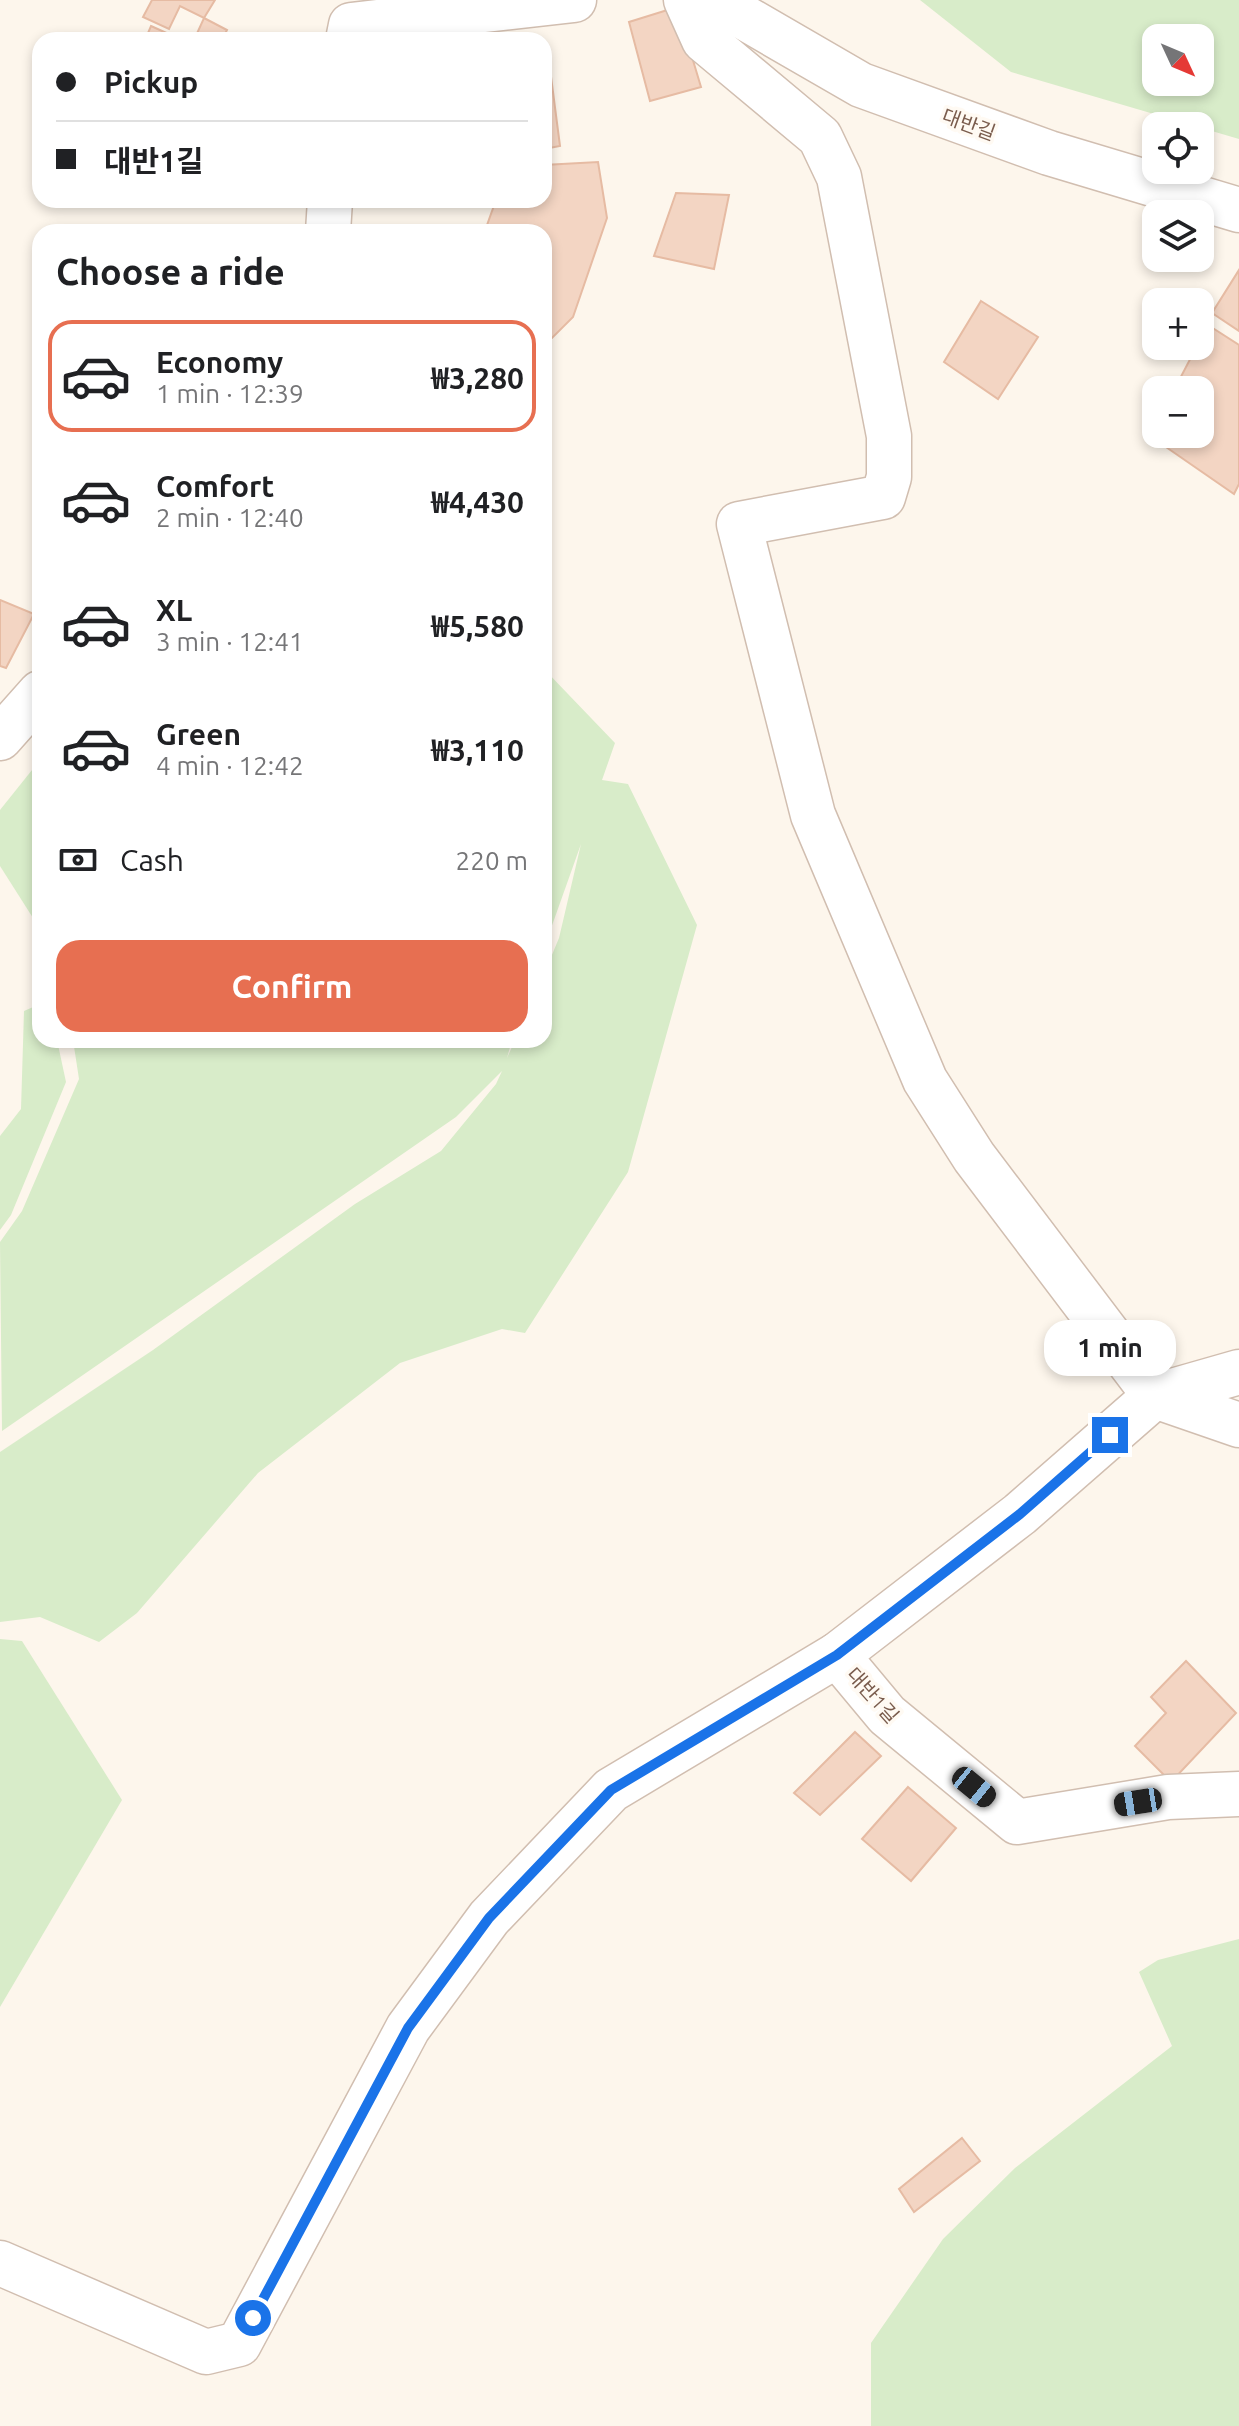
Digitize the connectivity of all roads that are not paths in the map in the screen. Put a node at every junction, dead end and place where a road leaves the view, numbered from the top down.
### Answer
1 (574, 0) edge
2 (686, 0) edge
3 (714, 0) edge
4 (350, 32) edge
5 (1239, 210) edge
6 (32, 702) edge
7 (0, 738) edge
8 (1239, 1372) edge
9 (1155, 1396) junction
10 (1239, 1425) edge
11 (837, 1655) junction
12 (1239, 1794) edge
13 (0, 2263) edge

1 - 4 street
2 - 9 street
3 - 5 street, 대반길
6 - 7 street
8 - 9 street, 대반1길
9 - 10 street
9 - 11 street, 대반1길
11 - 12 street, 대반1길
11 - 13 street

